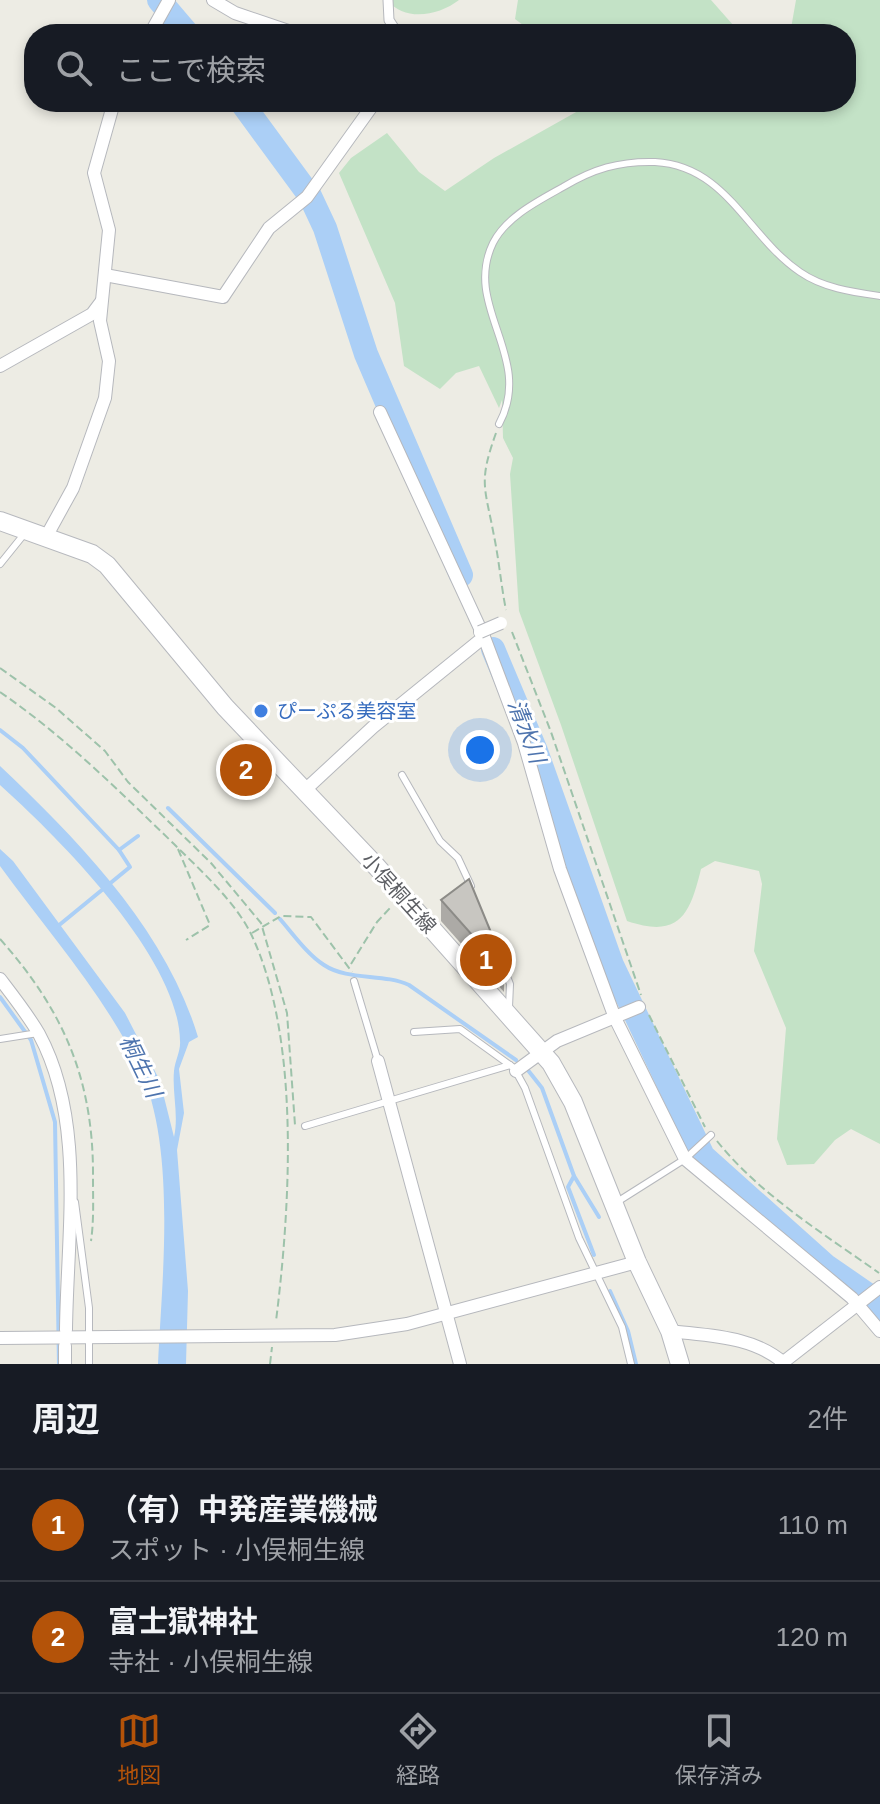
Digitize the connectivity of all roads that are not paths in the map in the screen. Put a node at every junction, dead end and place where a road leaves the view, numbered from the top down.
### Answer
1 (169, 0) edge
2 (213, 0) edge
3 (388, 0) edge
4 (157, 24) edge
5 (267, 24) edge
6 (392, 24) edge
7 (111, 112) edge
8 (364, 112) edge
9 (105, 275) junction
10 (880, 296) edge
11 (103, 300) junction
12 (0, 366) edge
13 (380, 412) dead end
14 (499, 424) road end
15 (0, 521) edge
16 (27, 530) junction
17 (46, 537) junction
18 (0, 564) edge
19 (504, 622) road end
20 (482, 634) junction
21 (402, 775) dead end
22 (305, 790) junction
23 (474, 893) edge
24 (500, 958) edge
25 (0, 979) edge
26 (354, 981) road end
27 (639, 1007) dead end
28 (509, 1015) junction
29 (618, 1017) junction
30 (414, 1032) dead end
31 (32, 1035) junction
32 (0, 1039) edge
33 (541, 1051) junction
34 (378, 1061) joint
35 (513, 1068) junction
36 (390, 1101) junction
37 (305, 1126) dead end
38 (708, 1137) road end
39 (688, 1157) junction
40 (69, 1184) junction
41 (613, 1204) junction
42 (637, 1262) junction
43 (596, 1275) junction
44 (880, 1287) edge
45 (859, 1304) junction
46 (446, 1313) junction
47 (66, 1330) dead end
48 (670, 1331) junction
49 (880, 1331) edge
50 (0, 1338) edge
51 (93, 1339) junction
52 (65, 1346) dead end
53 (65, 1364) edge
54 (89, 1364) edge
55 (460, 1364) edge
56 (631, 1364) edge
57 (680, 1364) edge
58 (783, 1364) edge

1 - 4 street
2 - 5 street
3 - 6 street
7 - 9 street
8 - 9 street
9 - 11 street
10 - 14 lane
11 - 12 street
11 - 17 street
13 - 20 street
15 - 16 main road, 小俣桐生線
16 - 17 main road, 小俣桐生線
16 - 18 lane
17 - 22 main road, 小俣桐生線
19 - 20 street, bridge
20 - 22 street
20 - 29 street
21 - 23 lane
22 - 28 main road, 小俣桐生線
24 - 28 lane
25 - 31 street
26 - 34 lane
27 - 29 street
28 - 33 main road, 小俣桐生線
29 - 33 street
29 - 39 street
30 - 35 lane
31 - 32 lane
31 - 40 street
33 - 35 street
33 - 41 main road, 小俣桐生線
34 - 36 street
35 - 36 lane
35 - 43 lane
36 - 37 lane
36 - 46 street
38 - 39 lane
39 - 41 lane
39 - 45 street
40 - 47 street
40 - 51 lane
41 - 42 main road, 小俣桐生線
42 - 43 street
42 - 48 main road, 小俣桐生線
43 - 46 street
43 - 56 lane
44 - 45 street
45 - 49 street
45 - 58 street
46 - 51 street
46 - 55 street
48 - 57 main road, 小俣桐生線
48 - 58 street
50 - 51 street
51 - 54 lane
52 - 53 street

